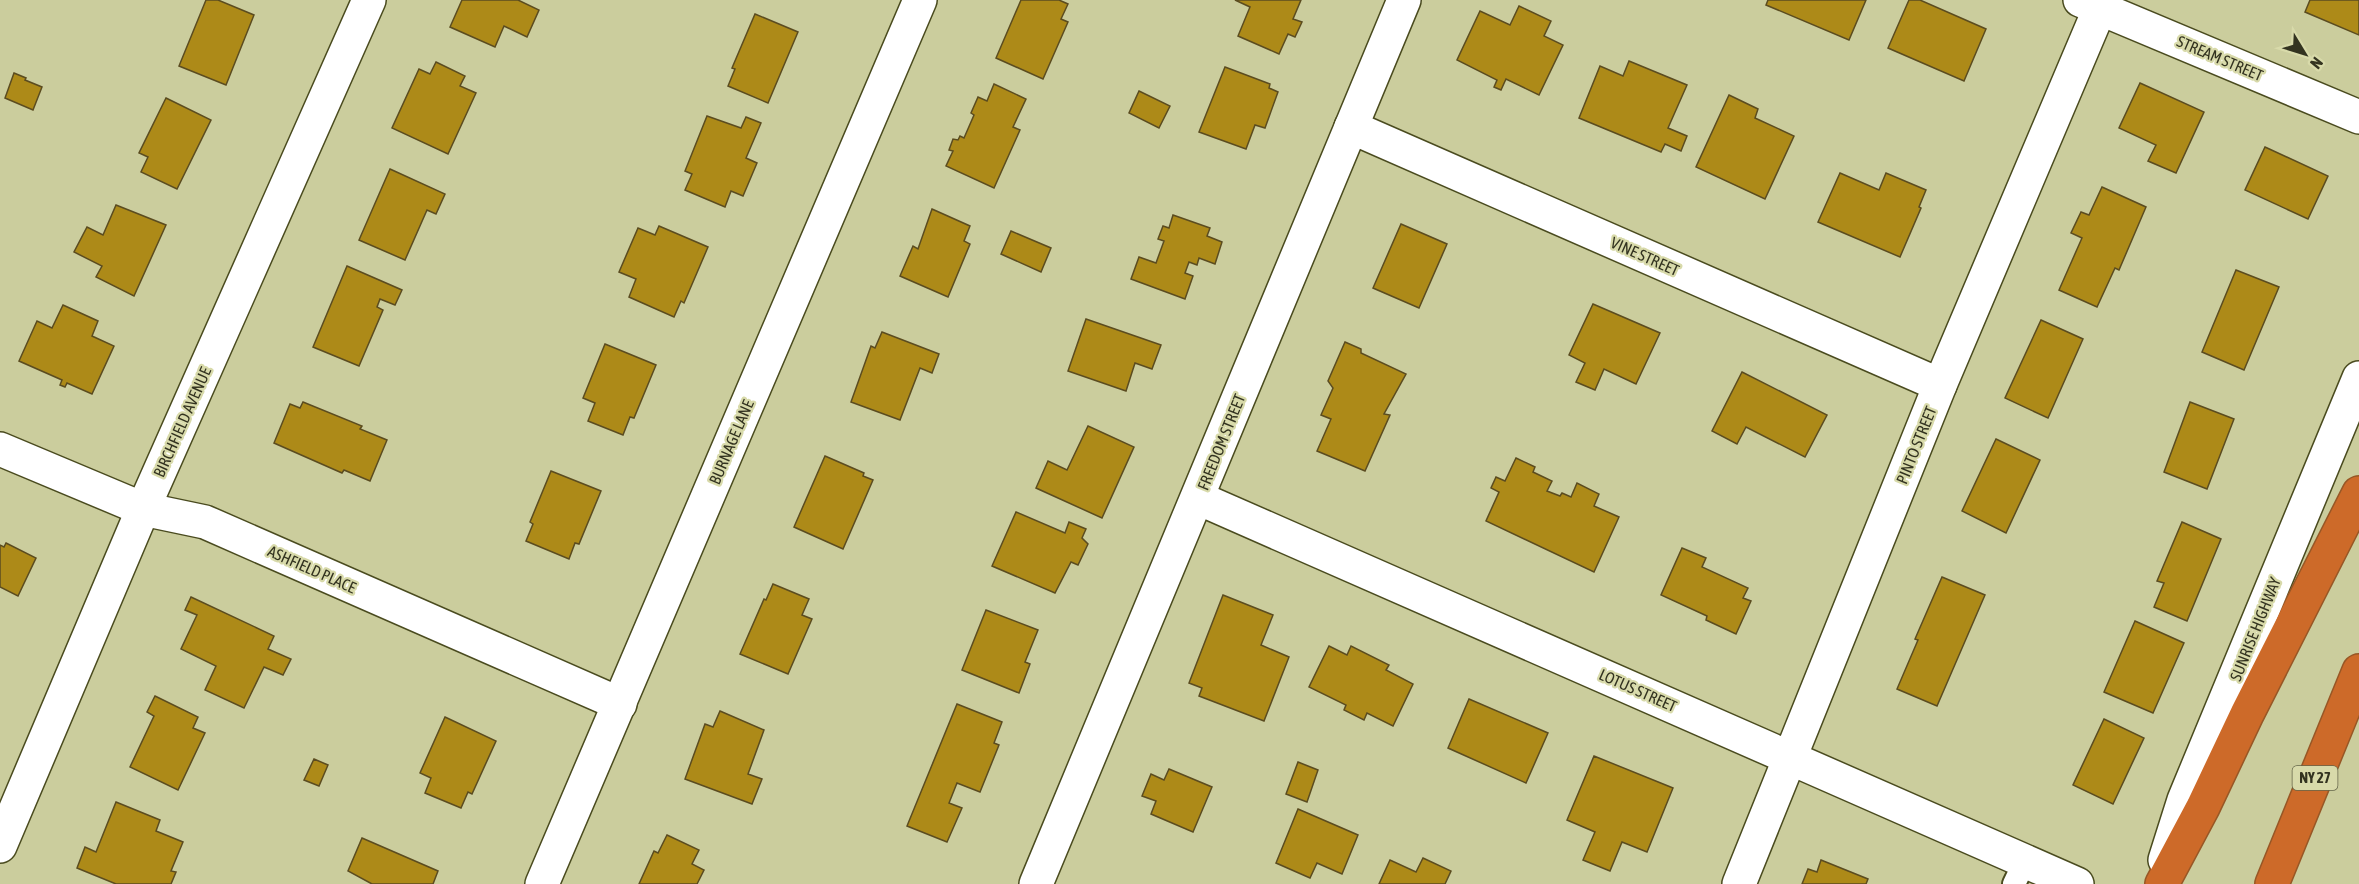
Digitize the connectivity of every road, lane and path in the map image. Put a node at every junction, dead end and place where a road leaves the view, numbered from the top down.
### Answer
1 (369, 0) edge
2 (920, 0) edge
3 (1404, 0) edge
4 (2090, 4) edge
5 (2359, 117) edge
6 (1351, 127) junction
7 (2359, 378) edge
8 (1940, 385) junction
9 (0, 449) edge
10 (2359, 494) edge
11 (1198, 498) junction
12 (143, 509) junction
13 (2359, 671) edge
14 (620, 704) junction
15 (1791, 757) junction
16 (0, 846) edge
17 (2020, 872) edge
18 (1040, 882) edge
19 (542, 884) edge
20 (1739, 884) edge
21 (2078, 884) edge
22 (2160, 884) edge
23 (2272, 884) edge

1 - 12 street, BIRCHFIELD AVENUE
2 - 14 street, BURNAGE LANE
3 - 6 street, FREEDOM STREET
4 - 5 street, STREAM STREET
4 - 8 street, PINTO STREET
6 - 8 street, VINE STREET
6 - 11 street, FREEDOM STREET
7 - 22 street, SUNRISE HIGHWAY
8 - 15 street, PINTO STREET
9 - 12 street, ASHFIELD PLACE
10 - 22 highway
11 - 15 street, LOTUS STREET
11 - 18 street, FREEDOM STREET
12 - 14 street, ASHFIELD PLACE
12 - 16 street, BIRCHFIELD AVENUE
13 - 23 highway, NY 27
14 - 19 street, BURNAGE LANE
15 - 17 street, LOTUS STREET
15 - 20 street, PINTO STREET
17 - 21 street, LOTUS STREET

